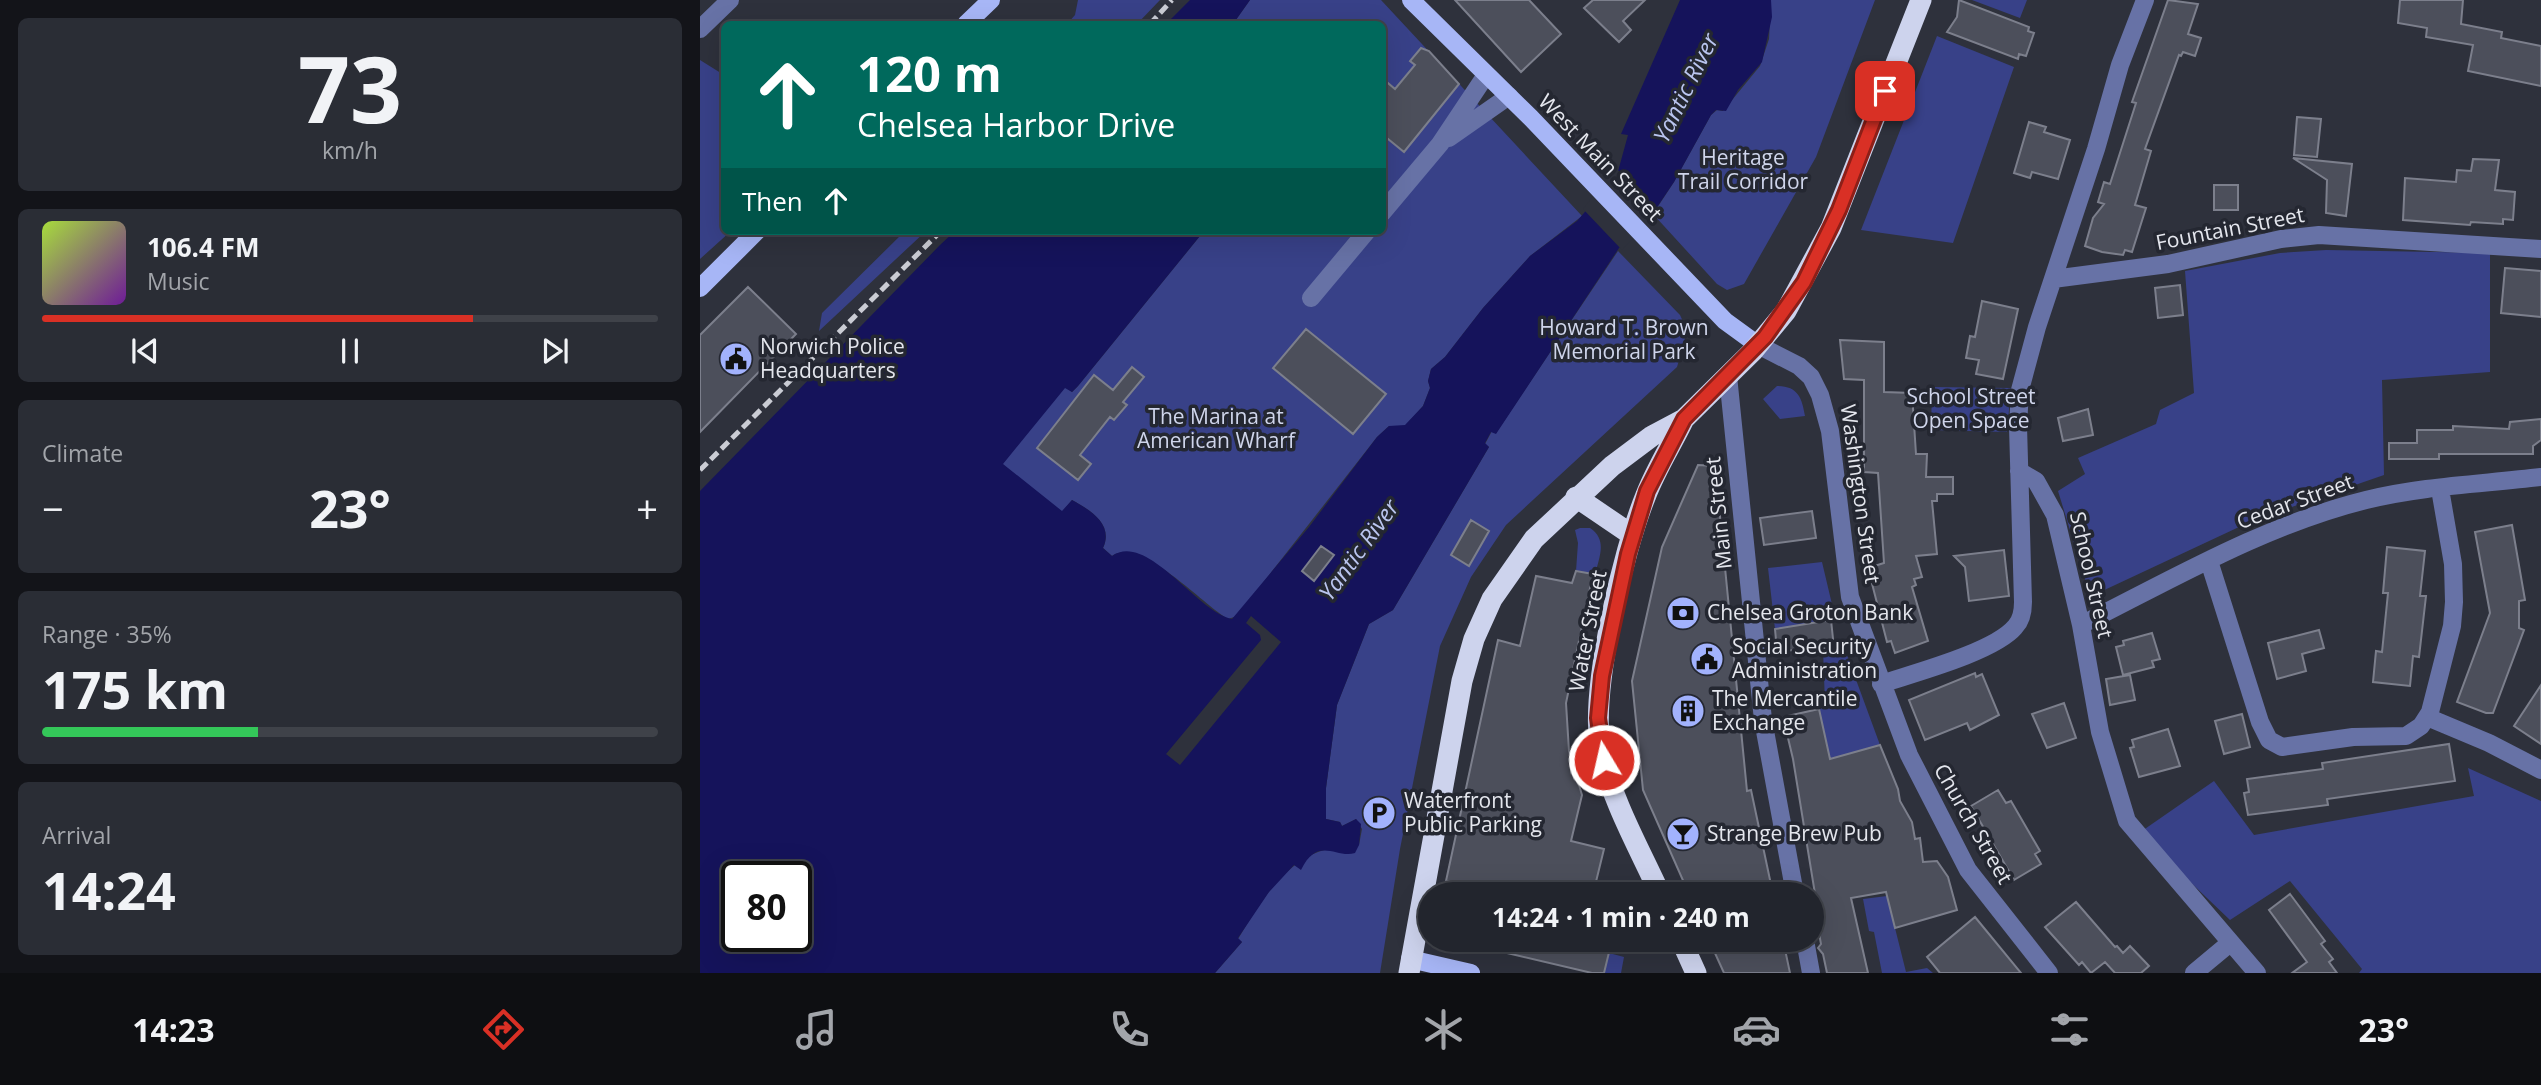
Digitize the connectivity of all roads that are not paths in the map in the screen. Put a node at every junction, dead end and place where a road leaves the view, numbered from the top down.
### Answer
1 (730, 0) edge
2 (991, 0) edge
3 (1921, 0) edge
4 (2145, 0) edge
5 (1416, 2) edge
6 (969, 21) edge
7 (700, 29) edge
8 (1486, 75) junction
9 (1509, 96) junction
10 (1440, 144) junction
11 (1386, 208) edge
12 (753, 235) edge
13 (1364, 235) edge
14 (2541, 249) edge
15 (2053, 279) junction
16 (700, 288) edge
17 (1311, 298) dead end
18 (1758, 345) junction
19 (1728, 376) junction
20 (1684, 419) junction
21 (2019, 471) junction
22 (2541, 477) edge
23 (2440, 489) junction
24 (1576, 497) junction
25 (1633, 535) junction
26 (2209, 561) junction
27 (2081, 625) junction
28 (1881, 684) junction
29 (2427, 717) junction
30 (2541, 770) edge
31 (1655, 882) edge
32 (1793, 882) edge
33 (2230, 943) junction
34 (1686, 952) edge
35 (1807, 952) edge
36 (1410, 966) edge
37 (1471, 973) edge
38 (1696, 973) edge
39 (1811, 973) edge
40 (2049, 973) edge
41 (2194, 973) edge
42 (2257, 973) edge

1 - 7 street
2 - 6 main road
3 - 18 highway
4 - 15 street
5 - 8 main road, West Main Street
8 - 9 main road, West Main Street
8 - 10 street
9 - 10 street
9 - 18 main road, West Main Street
10 - 11 street
12 - 16 main road
13 - 17 street
14 - 15 street, Fountain Street
15 - 21 street
18 - 19 highway
18 - 28 street, Washington Street
19 - 20 highway
19 - 32 street, Main Street
20 - 24 highway
20 - 25 highway, Water Street
21 - 27 street, School Street
21 - 28 street
22 - 23 street, Cedar Street
23 - 26 street, Cedar Street
23 - 29 street
24 - 25 highway
24 - 36 highway
25 - 31 highway, Water Street
26 - 27 street, Cedar Street
26 - 29 street
27 - 33 street, School Street
28 - 40 street, Church Street
29 - 30 street
33 - 41 street
33 - 42 street, School Street
34 - 38 highway
35 - 39 street
36 - 37 main road

